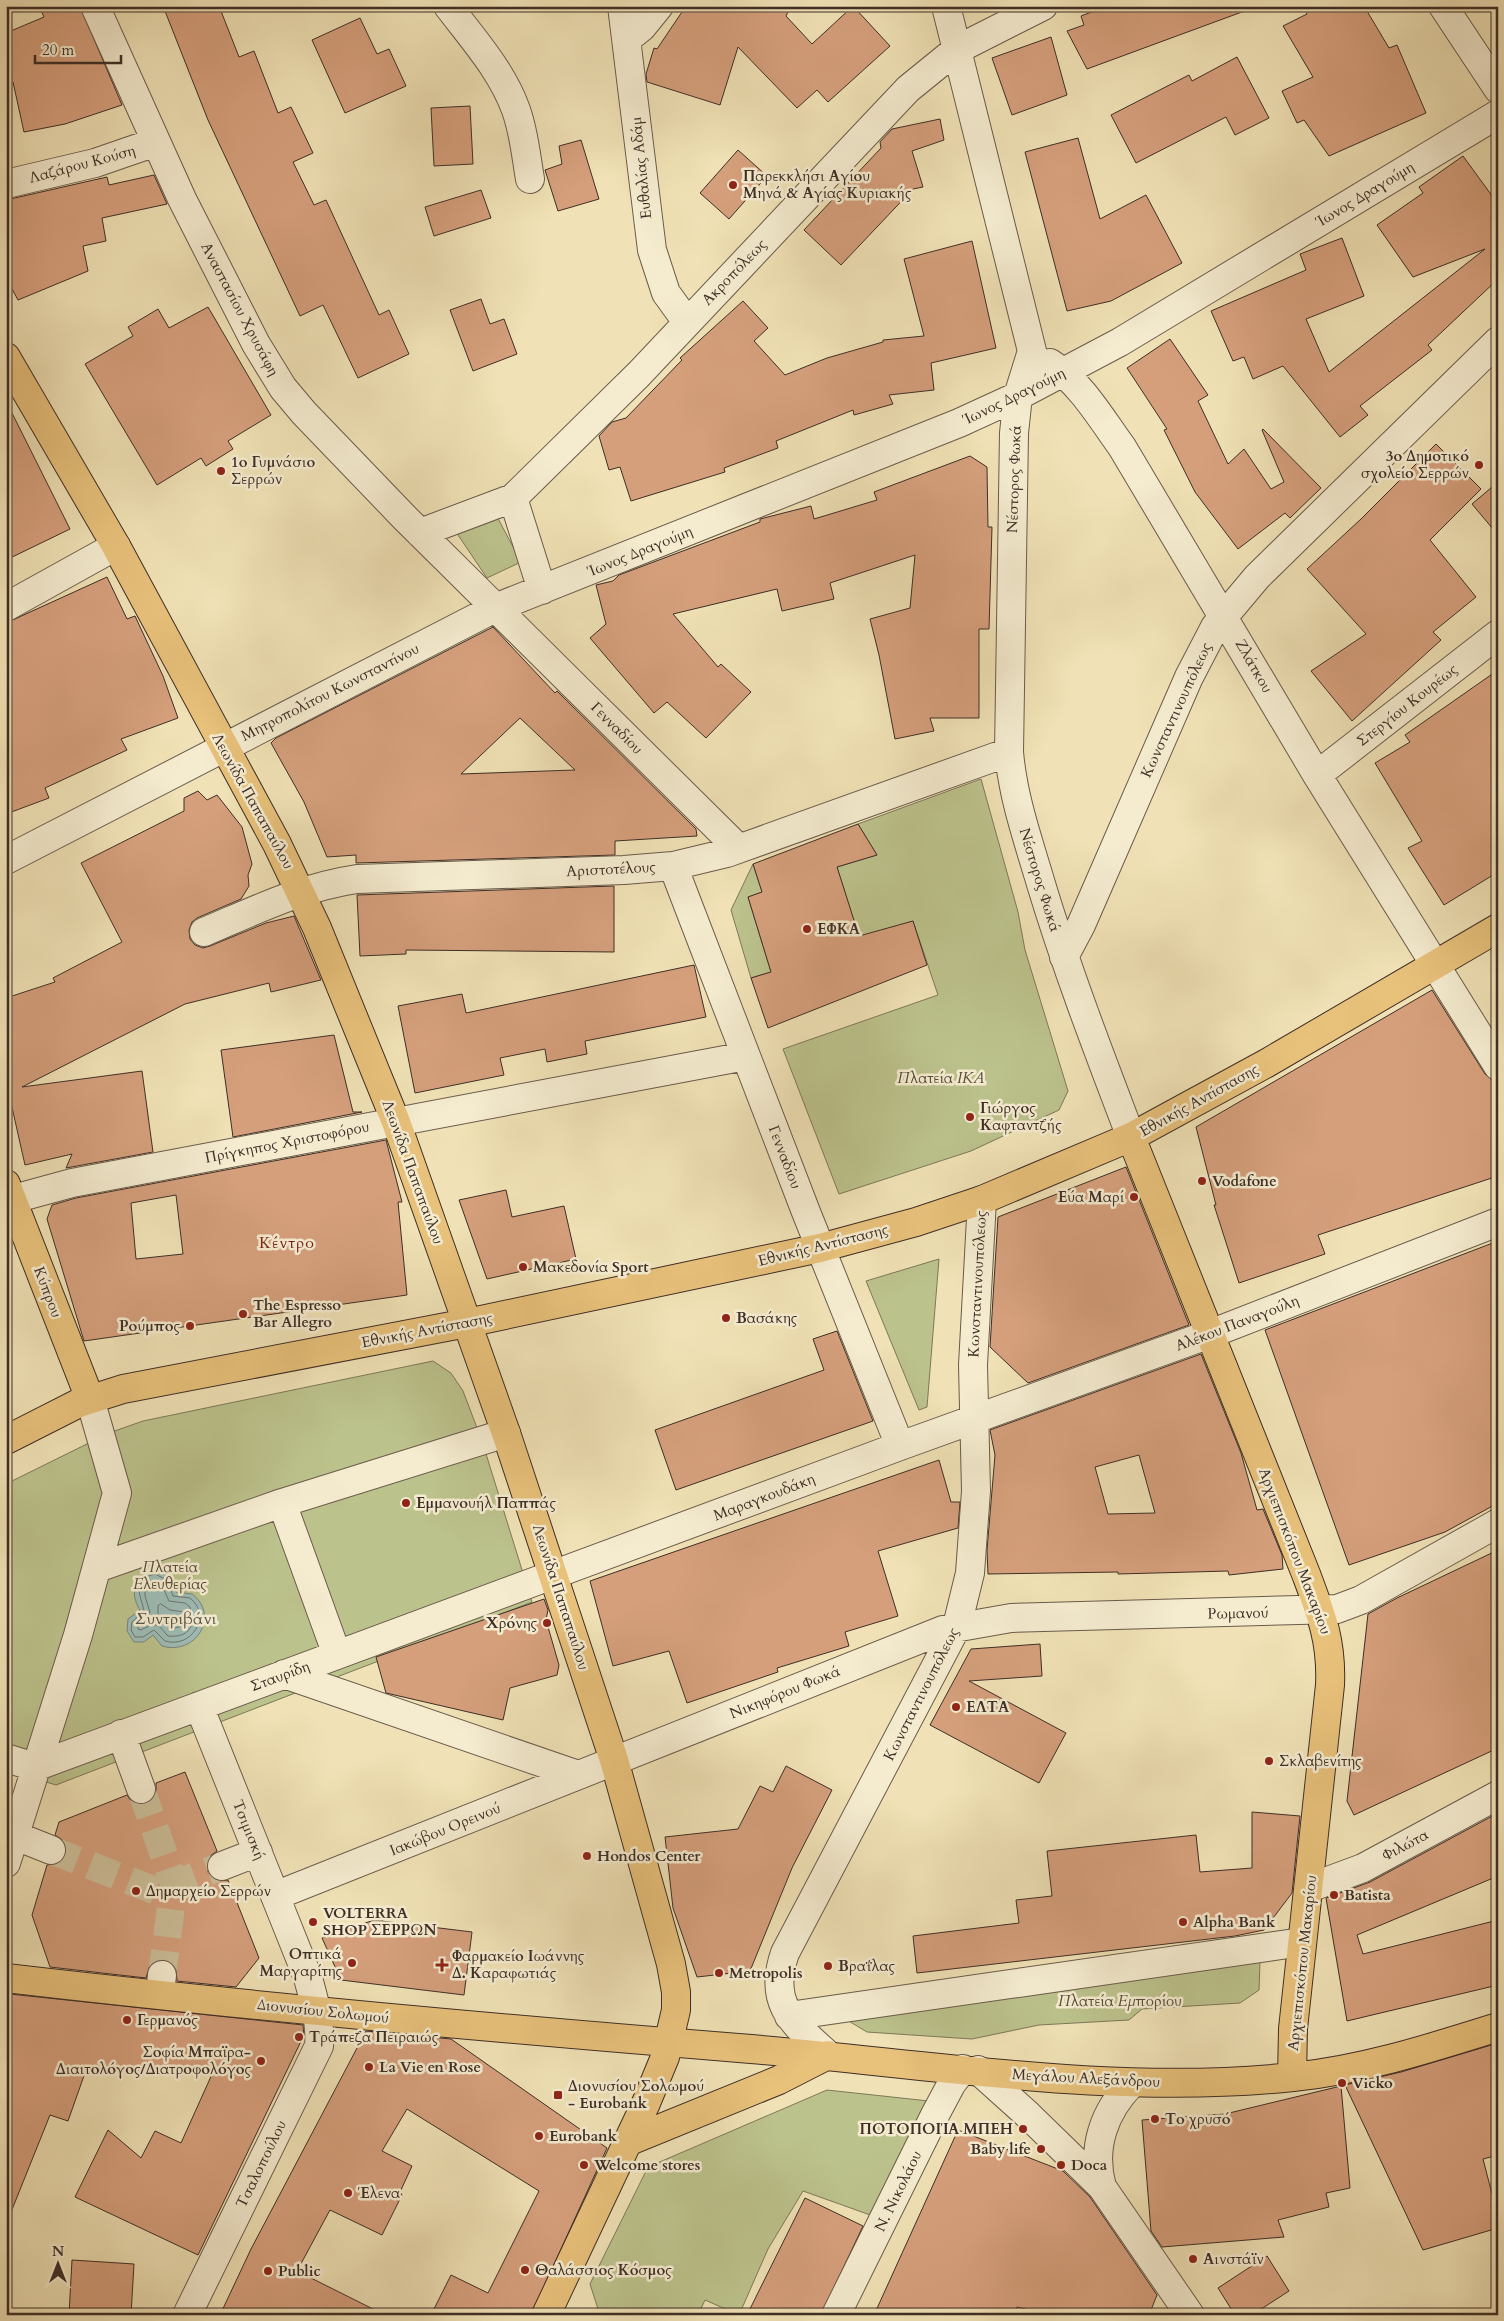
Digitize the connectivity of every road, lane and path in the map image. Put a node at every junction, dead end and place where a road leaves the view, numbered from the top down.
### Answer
1 (95, 6) edge
2 (448, 6) edge
3 (622, 6) edge
4 (659, 6) edge
5 (946, 6) edge
6 (1043, 6) edge
7 (1443, 6) edge
8 (627, 39) junction
9 (956, 50) junction
10 (1498, 89) edge
11 (1498, 114) edge
12 (156, 142) junction
13 (530, 179) dead end
14 (6, 184) edge
15 (687, 322) junction
16 (1498, 341) edge
17 (1032, 351) junction
18 (6, 357) edge
19 (1065, 372) junction
20 (1018, 396) junction
21 (513, 498) junction
22 (420, 533) junction
23 (116, 546) junction
24 (542, 590) junction
25 (6, 607) edge
26 (495, 608) junction
27 (1223, 616) junction
28 (1498, 634) edge
29 (223, 746) junction
30 (1009, 752) junction
31 (1317, 775) junction
32 (738, 848) junction
33 (6, 860) edge
34 (673, 866) junction
35 (301, 891) junction
36 (1498, 928) edge
37 (204, 932) dead end
38 (1064, 958) junction
39 (1436, 964) junction
40 (746, 1056) junction
41 (1498, 1066) edge
42 (396, 1122) junction
43 (1131, 1137) junction
44 (8, 1194) edge
45 (982, 1200) junction
46 (1498, 1222) edge
47 (820, 1248) junction
48 (467, 1323) junction
49 (1210, 1334) junction
50 (90, 1399) junction
51 (974, 1419) junction
52 (506, 1433) junction
53 (6, 1440) edge
54 (900, 1446) junction
55 (282, 1503) junction
56 (1498, 1523) edge
57 (97, 1568) junction
58 (554, 1575) junction
59 (1320, 1611) junction
60 (957, 1626) junction
61 (337, 1655) junction
62 (284, 1674) junction
63 (199, 1706) junction
64 (122, 1734) junction
65 (6, 1758) edge
66 (614, 1760) junction
67 (35, 1767) junction
68 (578, 1775) junction
69 (141, 1789) tunnel mouth
70 (1498, 1795) edge
71 (16, 1836) junction
72 (51, 1850) tunnel mouth
73 (258, 1852) junction
74 (6, 1862) edge
75 (222, 1866) tunnel mouth
76 (1309, 1888) junction
77 (275, 1896) junction
78 (1302, 1942) junction
79 (6, 1978) edge
80 (317, 2010) junction
81 (789, 2016) junction
82 (1498, 2027) edge
83 (670, 2042) junction
84 (828, 2055) junction
85 (970, 2070) junction
86 (1292, 2077) junction
87 (1132, 2083) junction
88 (627, 2142) junction
89 (1102, 2187) junction
90 (187, 2315) edge
91 (546, 2315) edge
92 (836, 2315) edge
93 (1190, 2315) edge

1 - 12 street, Αναστασίου Χρυσάφη
2 - 13 street
3 - 8 street, Ευθαλίας Αδάμ
4 - 8 street
5 - 9 street
6 - 9 street, Ακροπόλεως
7 - 10 street
8 - 15 street, Ευθαλίας Αδάμ
9 - 15 street, Ακροπόλεως
9 - 17 street
11 - 19 street, Ίωνος Δραγούμη
12 - 14 street, Λαζάρου Κούση
12 - 22 street, Αναστασίου Χρυσάφη
15 - 21 street, Ακροπόλεως
16 - 27 street, Κωνσταντινουπόλεως
17 - 19 street, Ζλάτκου
17 - 20 street, Νέστορος Φωκά
18 - 23 main road, Λεωνίδα Παπαπαύλου
19 - 20 street, Ίωνος Δραγούμη
19 - 27 street, Ζλάτκου
20 - 24 street, Ίωνος Δραγούμη
20 - 30 street, Νέστορος Φωκά
21 - 22 street
21 - 24 street
22 - 26 street, Αναστασίου Χρυσάφη
23 - 25 street
23 - 29 main road, Λεωνίδα Παπαπαύλου
24 - 26 street, Ίωνος Δραγούμη
26 - 29 street, Μητροπολίτου Κωνσταντίνου
26 - 32 street, Γενναδίου
27 - 31 street, Ζλάτκου
27 - 38 street, Κωνσταντινουπόλεως
28 - 31 street, Στεργίου Κουρέως
29 - 33 street, Μητροπολίτου Κωνσταντίνου
29 - 35 main road, Λεωνίδα Παπαπαύλου
30 - 32 street, Αριστοτέλους
30 - 38 street, Νέστορος Φωκά
31 - 39 street, Ζλάτκου
32 - 34 street, Αριστοτέλους
34 - 35 street, Αριστοτέλους
34 - 40 street, Γενναδίου
35 - 37 street, Αριστοτέλους
35 - 42 main road, Λεωνίδα Παπαπαύλου
36 - 39 main road, Εθνικής Αντίστασης
38 - 43 street
39 - 41 street, Ζλάτκου
39 - 43 main road, Εθνικής Αντίστασης
40 - 42 street, Πρίγκηπος Χριστοφόρου
40 - 47 street, Γενναδίου
42 - 44 street, Πρίγκηπος Χριστοφόρου
42 - 48 main road, Λεωνίδα Παπαπαύλου
43 - 45 main road, Εθνικής Αντίστασης
43 - 49 main road, Αρχιεπισκόπου Μακαρίου
44 - 50 main road, Κύπρου
45 - 47 main road, Εθνικής Αντίστασης
45 - 51 street, Κωνσταντινουπόλεως
46 - 49 street, Αλέκου Παναγούλη
47 - 48 main road, Εθνικής Αντίστασης
47 - 54 street, Γενναδίου
48 - 50 main road, Εθνικής Αντίστασης
48 - 52 main road, Λεωνίδα Παπαπαύλου
49 - 51 street, Αλέκου Παναγούλη
49 - 59 main road, Αρχιεπισκόπου Μακαρίου
50 - 53 main road, Εθνικής Αντίστασης
50 - 57 street
51 - 54 street, Μαραγκουδάκη
51 - 60 street, Κωνσταντινουπόλεως
52 - 55 street
52 - 58 main road, Λεωνίδα Παπαπαύλου
54 - 58 street, Μαραγκουδάκη
55 - 57 street
55 - 61 street
56 - 59 street, Ρωμανού
57 - 67 street
58 - 61 street, Σταυρίδη
58 - 66 main road, Λεωνίδα Παπαπαύλου
59 - 60 street, Ρωμανού
59 - 76 main road, Αρχιεπισκόπου Μακαρίου
60 - 66 street, Νικηφόρου Φωκά
60 - 81 street, Κωνσταντινουπόλεως
61 - 62 street, Σταυρίδη
62 - 63 street, Σταυρίδη
62 - 68 street
63 - 64 street, Σταυρίδη
63 - 73 street, Τσιμισκή
64 - 67 street, Σταυρίδη
64 - 69 street
65 - 67 street
66 - 68 street, Ιακώβου Ορεινού
66 - 83 main road, Λεωνίδα Παπαπαύλου
67 - 71 street
68 - 77 street, Ιακώβου Ορεινού
70 - 76 street, Φιλώτα
71 - 72 street
71 - 74 street
73 - 75 street
73 - 77 street, Τσιμισκή
76 - 78 main road, Αρχιεπισκόπου Μακαρίου
77 - 80 street, Τσιμισκή
78 - 81 street
78 - 86 main road, Αρχιεπισκόπου Μακαρίου
79 - 80 main road, Διονυσίου Σολωμού
80 - 83 main road, Διονυσίου Σολωμού
80 - 90 street, Τσαλοπούλου
81 - 84 street, Κωνσταντινουπόλεως
82 - 86 main road, Μεγάλου Αλεξάνδρου
83 - 84 main road, Μεγάλου Αλεξάνδρου
83 - 88 main road, Λεωνίδα Παπαπαύλου
84 - 85 main road, Μεγάλου Αλεξάνδρου
84 - 88 main road
85 - 87 main road, Μεγάλου Αλεξάνδρου
85 - 89 street
85 - 92 street, Ν. Νικολάου
86 - 87 main road, Μεγάλου Αλεξάνδρου
87 - 89 street
88 - 91 main road, Λεωνίδα Παπαπαύλου
89 - 93 street

